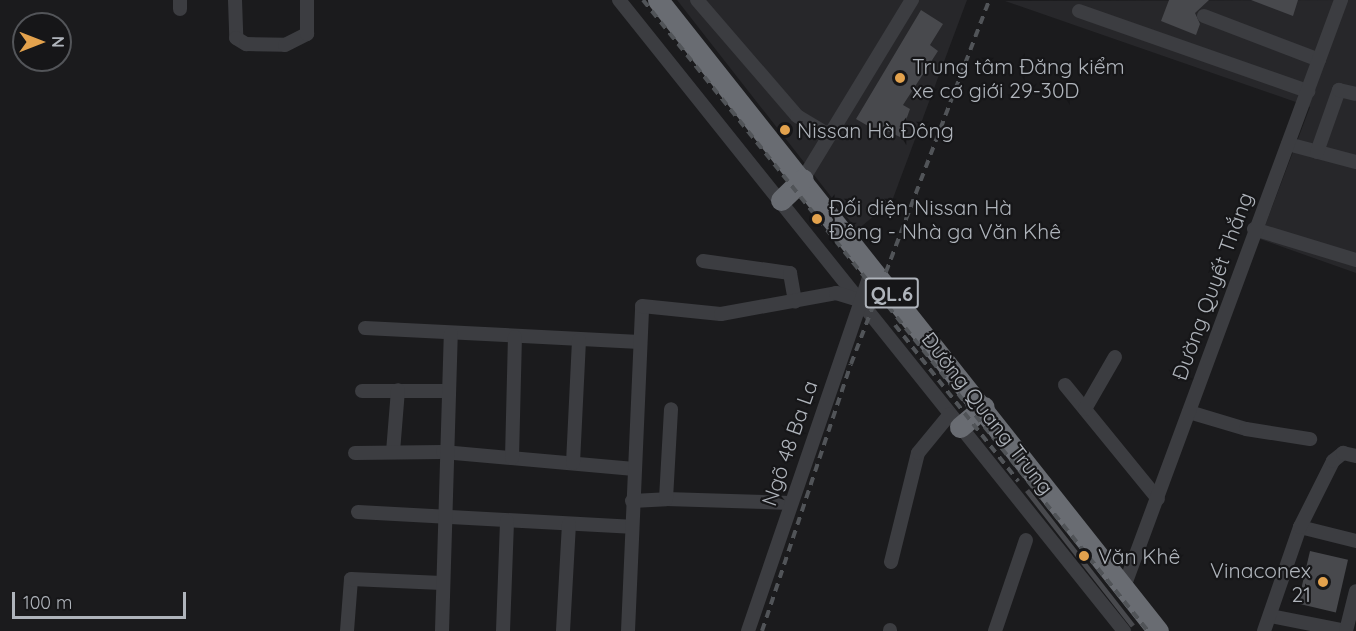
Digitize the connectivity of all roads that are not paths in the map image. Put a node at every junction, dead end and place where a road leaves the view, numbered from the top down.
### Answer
1 (235, 0) edge
2 (307, 0) edge
3 (619, 0) edge
4 (658, 0) edge
5 (697, 0) edge
6 (912, 0) edge
7 (1341, 0) edge
8 (1079, 11) dead end
9 (1204, 16) dead end
10 (1319, 60) junction
11 (1308, 91) junction
12 (1356, 94) edge
13 (830, 135) junction
14 (1288, 144) junction
15 (1317, 152) junction
16 (1356, 162) edge
17 (803, 179) junction
18 (781, 200) junction
19 (1254, 229) junction
20 (1356, 260) edge
21 (703, 261) dead end
22 (872, 269) junction
23 (859, 300) junction
24 (795, 302) junction
25 (365, 328) dead end
26 (451, 334) junction
27 (515, 337) junction
28 (579, 340) junction
29 (640, 342) junction
30 (1115, 357) dead end
31 (1065, 385) dead end
32 (398, 390) junction
33 (362, 391) dead end
34 (447, 391) junction
35 (984, 407) junction
36 (671, 410) dead end
37 (1085, 410) junction
38 (1189, 412) junction
39 (955, 421) junction
40 (1310, 439) dead end
41 (393, 452) junction
42 (443, 452) junction
43 (355, 453) dead end
44 (1356, 456) edge
45 (512, 458) junction
46 (573, 463) junction
47 (634, 469) junction
48 (666, 499) junction
49 (1158, 499) junction
50 (632, 501) junction
51 (791, 503) junction
52 (358, 512) dead end
53 (442, 517) junction
54 (507, 521) junction
55 (569, 524) junction
56 (631, 527) junction
57 (1300, 527) junction
58 (1026, 540) dead end
59 (1356, 541) edge
60 (891, 562) dead end
61 (442, 583) junction
62 (1124, 587) junction
63 (1356, 591) edge
64 (1271, 616) junction
65 (1151, 629) edge
66 (347, 631) edge
67 (442, 631) edge
68 (503, 631) edge
69 (563, 631) edge
70 (628, 631) edge
71 (748, 631) edge
72 (995, 631) edge
73 (1124, 631) edge
74 (1264, 631) edge
75 (1346, 631) edge

1 - 2 street
3 - 18 street
4 - 17 highway, Đường Quang Trung / QL.6
5 - 13 street
6 - 13 street
7 - 10 street, Đường Quyết Thắng
8 - 11 street
9 - 10 street
10 - 11 street, Đường Quyết Thắng
11 - 14 street, Đường Quyết Thắng
12 - 15 street
13 - 17 street
14 - 15 street
14 - 19 street, Đường Quyết Thắng
15 - 16 street
17 - 18 highway
17 - 22 highway, Đường Quang Trung / QL.6
18 - 23 street
19 - 20 street
19 - 38 street, Đường Quyết Thắng
21 - 24 street
22 - 23 street, Ngõ 48 Ba La
22 - 35 highway, Đường Quang Trung / QL.6
23 - 24 street
23 - 39 street
23 - 51 street, Ngõ 48 Ba La
24 - 29 street
25 - 26 street
26 - 27 street
26 - 34 street
27 - 28 street
27 - 45 street
28 - 29 street
28 - 46 street
29 - 47 street
30 - 37 street
31 - 37 street
32 - 33 street
32 - 34 street
32 - 41 street
34 - 42 street
35 - 39 highway
35 - 62 highway, Đường Quang Trung / QL.6
36 - 48 street
37 - 49 street
38 - 40 street
38 - 49 street, Đường Quyết Thắng
39 - 60 street
39 - 73 street
41 - 42 street
41 - 43 street
42 - 45 street
42 - 53 street
44 - 57 street
45 - 46 street
46 - 47 street
47 - 50 street
48 - 50 street
48 - 51 street
49 - 62 street, Đường Quyết Thắng
50 - 56 street
51 - 71 street, Ngõ 48 Ba La
52 - 53 street
53 - 54 street
53 - 61 street
54 - 55 street
54 - 68 street
55 - 56 street
55 - 69 street
56 - 70 street
57 - 59 street
57 - 64 street
58 - 72 street
61 - 66 street
61 - 67 street
62 - 65 highway, Đường Quang Trung / QL.6
63 - 75 street
64 - 74 street
64 - 75 street

